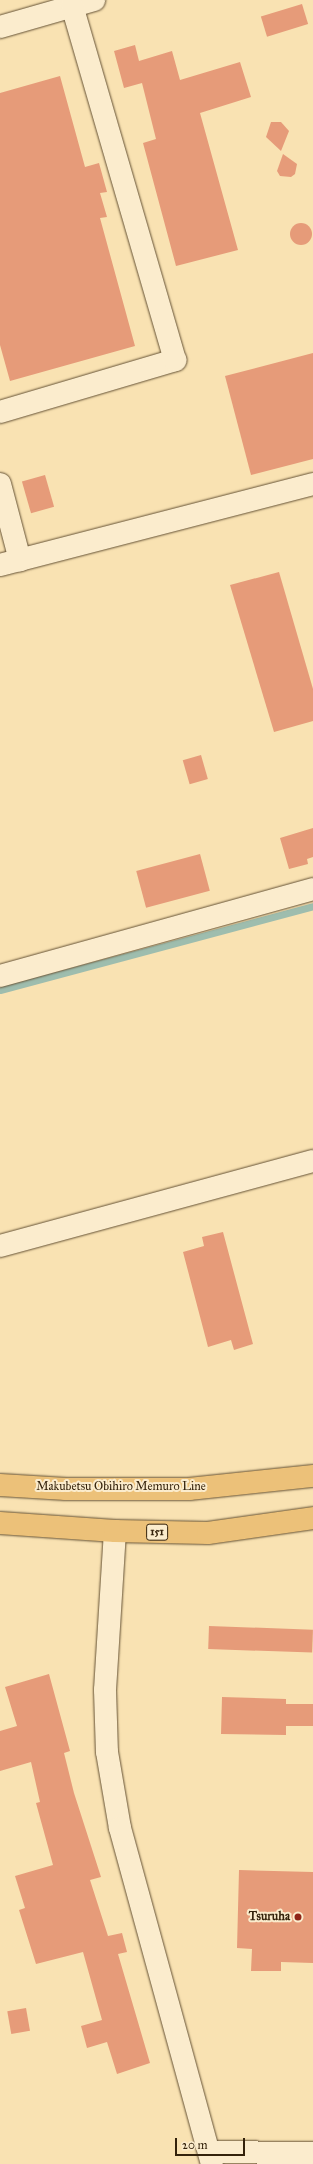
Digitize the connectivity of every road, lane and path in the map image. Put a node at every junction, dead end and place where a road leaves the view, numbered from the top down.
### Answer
1 (94, 0) edge
2 (72, 6) junction
3 (34, 8) edge
4 (0, 27) edge
5 (0, 412) edge
6 (0, 484) edge
7 (313, 484) edge
8 (10, 563) edge
9 (313, 889) edge
10 (0, 976) edge
11 (313, 1161) edge
12 (0, 1246) edge
13 (313, 1476) edge
14 (0, 1485) edge
15 (313, 1518) edge
16 (0, 1523) edge
17 (115, 1531) junction
18 (313, 2153) edge
19 (210, 2158) edge

1 - 2 street
2 - 3 street
2 - 5 street
3 - 4 street
6 - 8 street
7 - 8 street
9 - 10 street
11 - 12 street
13 - 14 main road, Makubetsu Obihiro Memuro Line
15 - 17 main road, 151
16 - 17 main road, 151
17 - 19 street
18 - 19 street

